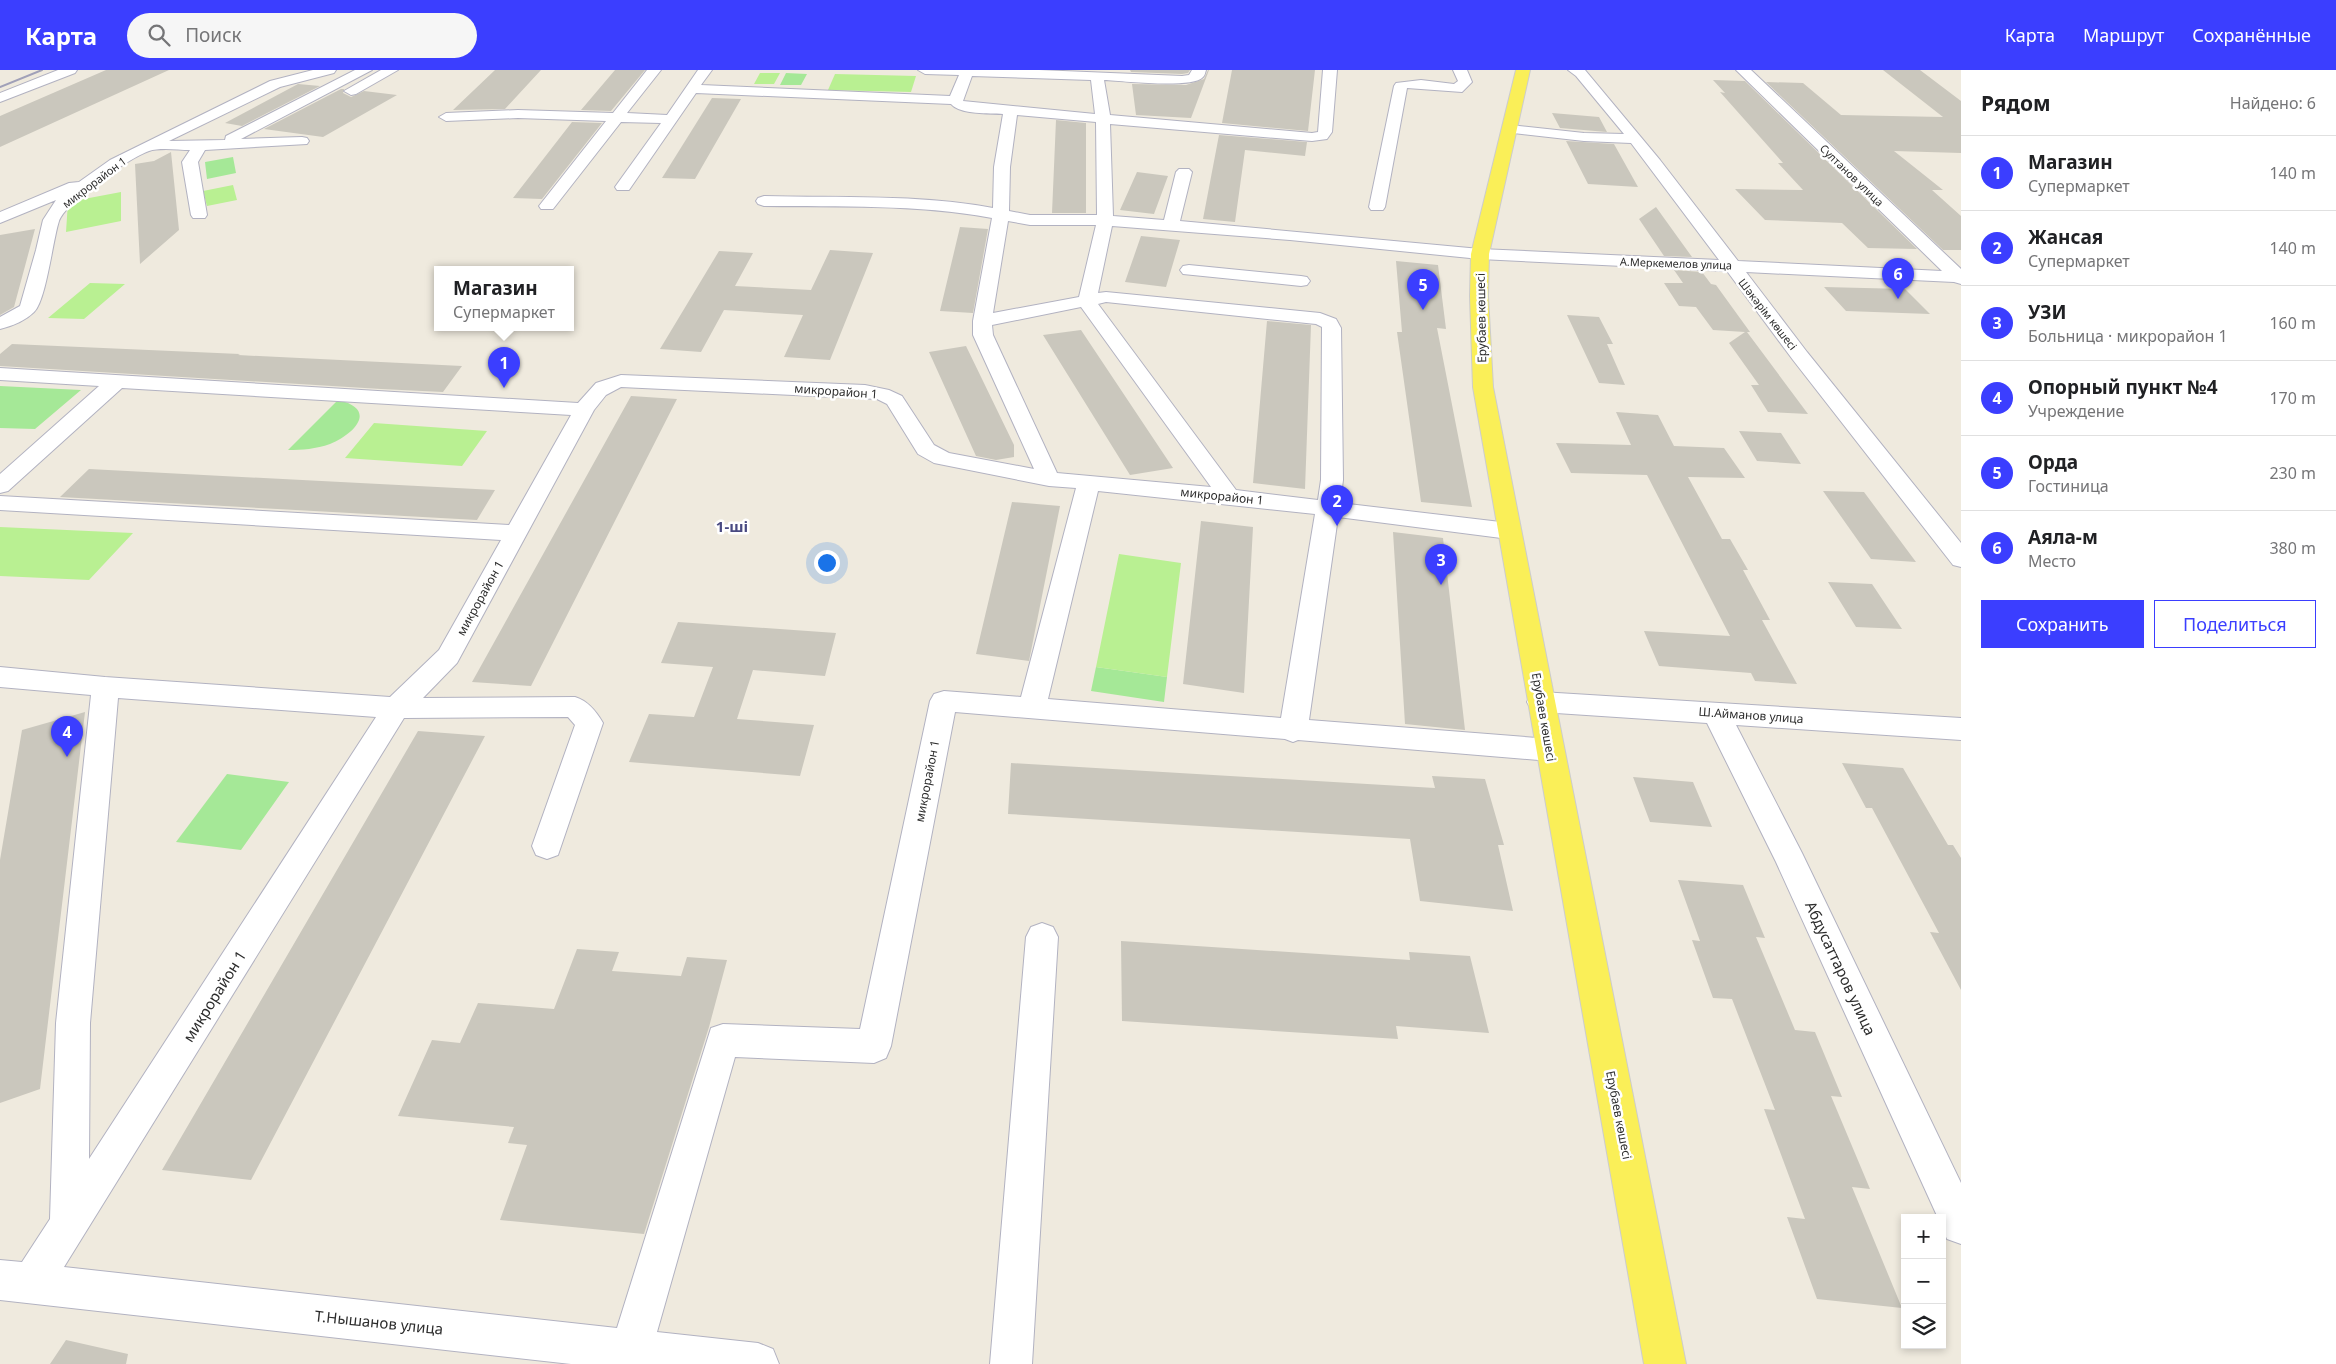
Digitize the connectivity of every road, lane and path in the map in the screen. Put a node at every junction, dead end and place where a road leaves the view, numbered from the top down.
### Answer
1 (70, 70) edge
2 (329, 70) edge
3 (365, 70) edge
4 (391, 70) edge
5 (654, 70) edge
6 (705, 70) edge
7 (925, 70) edge
8 (968, 70) edge
9 (1199, 70) edge
10 (1330, 70) edge
11 (1460, 70) edge
12 (1524, 70) edge
13 (1575, 70) edge
14 (1743, 70) edge
15 (1097, 76) junction
16 (692, 89) junction
17 (0, 98) edge
18 (955, 100) junction
19 (1011, 111) junction
20 (446, 116) dead end
21 (618, 118) junction
22 (1103, 118) junction
23 (670, 119) junction
24 (1510, 129) junction
25 (1635, 139) junction
26 (302, 141) dead end
27 (260, 142) junction
28 (201, 145) junction
29 (147, 146) junction
30 (219, 146) junction
31 (1184, 172) dead end
32 (97, 177) junction
33 (623, 187) dead end
34 (764, 200) dead end
35 (547, 206) dead end
36 (1377, 207) dead end
37 (199, 215) dead end
38 (1000, 215) junction
39 (0, 218) edge
40 (1105, 220) junction
41 (1171, 225) junction
42 (1192, 249) junction
43 (1480, 254) junction
44 (1730, 265) junction
45 (1960, 278) edge
46 (1301, 281) dead end
47 (1087, 302) junction
48 (1185, 306) junction
49 (982, 321) junction
50 (0, 323) edge
51 (0, 374) edge
52 (117, 381) junction
53 (584, 410) junction
54 (1050, 479) junction
55 (1089, 483) junction
56 (0, 486) edge
57 (1229, 496) junction
58 (0, 503) edge
59 (1327, 509) junction
60 (1509, 530) junction
61 (516, 533) junction
62 (1961, 559) edge
63 (0, 677) edge
64 (105, 687) junction
65 (1541, 702) junction
66 (396, 708) junction
67 (1032, 708) junction
68 (1716, 713) junction
69 (1961, 729) edge
70 (1293, 731) junction
71 (1550, 750) junction
72 (547, 846) dead end
73 (1042, 937) dead end
74 (69, 1223) junction
75 (1961, 1225) edge
76 (15, 1282) edge
77 (631, 1348) junction
78 (758, 1364) edge
79 (1011, 1364) edge
80 (1665, 1364) edge

1 - 17 street
2 - 29 street
3 - 30 street
4 - 27 street
5 - 21 street
6 - 16 street
7 - 8 street
8 - 15 street
8 - 18 street
9 - 15 street
10 - 22 street
11 - 36 street
12 - 24 main road, Ерубаев көшесі
13 - 25 street, Шәкәрім көшесі
14 - 45 street, Султанов улица
15 - 22 street
16 - 18 street
16 - 23 street
18 - 19 street
19 - 22 street
19 - 38 street
20 - 21 street
21 - 23 street
21 - 35 street
22 - 40 street
23 - 33 street
24 - 25 street
24 - 43 main road, Ерубаев көшесі
25 - 44 street, Шәкәрім көшесі
26 - 27 street, микрорайон 1
27 - 30 street, микрорайон 1
28 - 29 street, микрорайон 1
28 - 30 street, микрорайон 1
28 - 37 street
29 - 32 street, микрорайон 1
31 - 41 street
32 - 39 street
32 - 50 street, микрорайон 1
34 - 38 street
38 - 40 street
38 - 49 street
40 - 41 street
40 - 47 street
41 - 42 street
42 - 43 street, А.Меркемелов улица
42 - 46 street
42 - 48 street
43 - 44 street, А.Меркемелов улица
43 - 60 main road, Ерубаев көшесі
44 - 45 street, А.Меркемелов улица
44 - 62 street, Шәкәрім көшесі
47 - 48 street
47 - 49 street
47 - 57 street
48 - 59 street
49 - 54 street
51 - 52 street
52 - 53 street
52 - 56 street
53 - 54 street, микрорайон 1
53 - 61 street, микрорайон 1
54 - 55 street, микрорайон 1
55 - 57 street, микрорайон 1
55 - 67 street
57 - 59 street, микрорайон 1
58 - 61 street
59 - 60 street, микрорайон 1
59 - 70 street
60 - 65 main road, Ерубаев көшесі
61 - 66 street, микрорайон 1
63 - 64 street
64 - 66 street
64 - 74 street
65 - 68 street, Ш.Айманов улица
65 - 71 main road, Ерубаев көшесі
66 - 72 street
66 - 74 street, микрорайон 1
67 - 70 street, микрорайон 1
67 - 77 street, микрорайон 1
68 - 69 street, Ш.Айманов улица
68 - 75 street, Абдусаттаров улица
70 - 71 street, микрорайон 1
71 - 80 main road, Ерубаев көшесі
73 - 79 street
74 - 76 street, микрорайон 1
76 - 77 street, Т.Нышанов улица
77 - 78 street, Т.Нышанов улица

